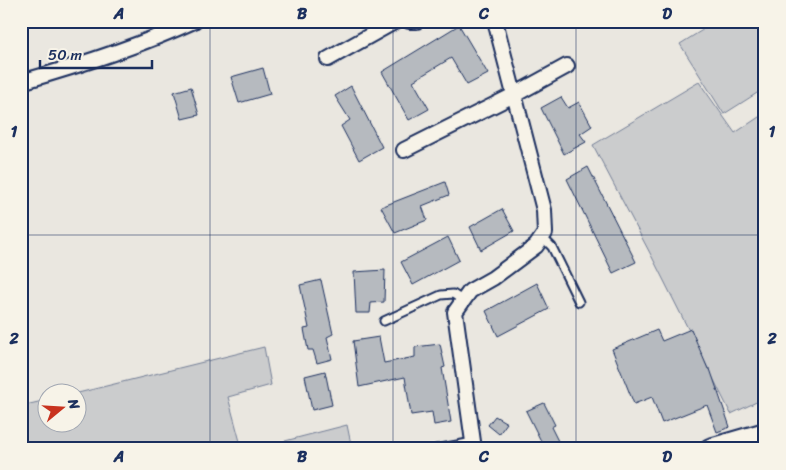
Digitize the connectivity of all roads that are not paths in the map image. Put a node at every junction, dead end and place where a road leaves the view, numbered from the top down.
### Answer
1 (194, 21) edge
2 (396, 21) edge
3 (409, 21) edge
4 (417, 21) edge
5 (495, 21) edge
6 (328, 59) dead end
7 (567, 66) dead end
8 (21, 82) edge
9 (514, 95) junction
10 (404, 150) dead end
11 (542, 237) junction
12 (462, 300) junction
13 (579, 302) dead end
14 (384, 321) dead end
15 (755, 440) edge
16 (473, 445) edge
17 (436, 449) edge
18 (710, 449) edge

1 - 8 street
2 - 6 street
3 - 4 street
5 - 9 street
7 - 9 street
9 - 10 street
9 - 11 street
11 - 12 street
11 - 13 lane
12 - 14 lane
12 - 16 street
15 - 18 street
16 - 17 lane

